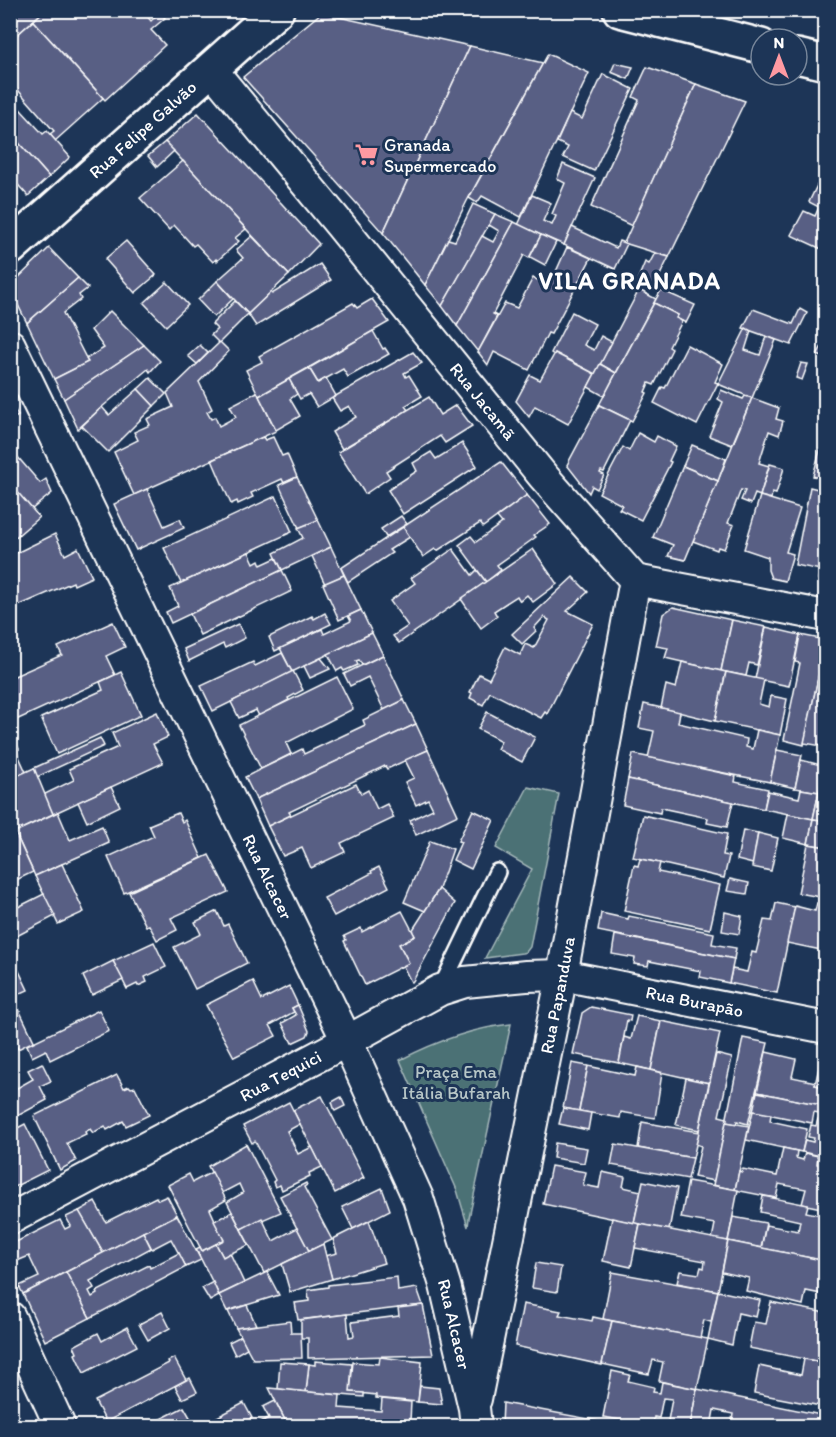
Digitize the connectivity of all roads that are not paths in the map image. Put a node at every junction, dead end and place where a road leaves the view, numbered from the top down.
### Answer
1 (277, 10) edge
2 (620, 10) edge
3 (749, 43) edge
4 (809, 59) edge
5 (825, 63) edge
6 (212, 70) junction
7 (10, 248) edge
8 (10, 345) edge
9 (635, 580) junction
10 (825, 616) edge
11 (498, 872) dead end
12 (562, 975) junction
13 (440, 990) junction
14 (825, 1028) edge
15 (347, 1041) junction
16 (10, 1219) edge
17 (10, 1317) edge
18 (475, 1417) edge
19 (60, 1426) edge

1 - 6 street, Rua Felipe Galvão
2 - 3 street
4 - 5 street
6 - 7 street, Rua Felipe Galvão
6 - 9 street, Rua Jacamã
8 - 15 street, Rua Alcacer
9 - 10 street
9 - 12 street, Rua Papanduva
11 - 13 lane
12 - 13 street, Rua Tequici
12 - 14 street, Rua Burapão
12 - 18 street, Rua Papanduva
13 - 15 street, Rua Tequici
15 - 16 street, Rua Tequici
15 - 18 street, Rua Alcacer
17 - 19 street

